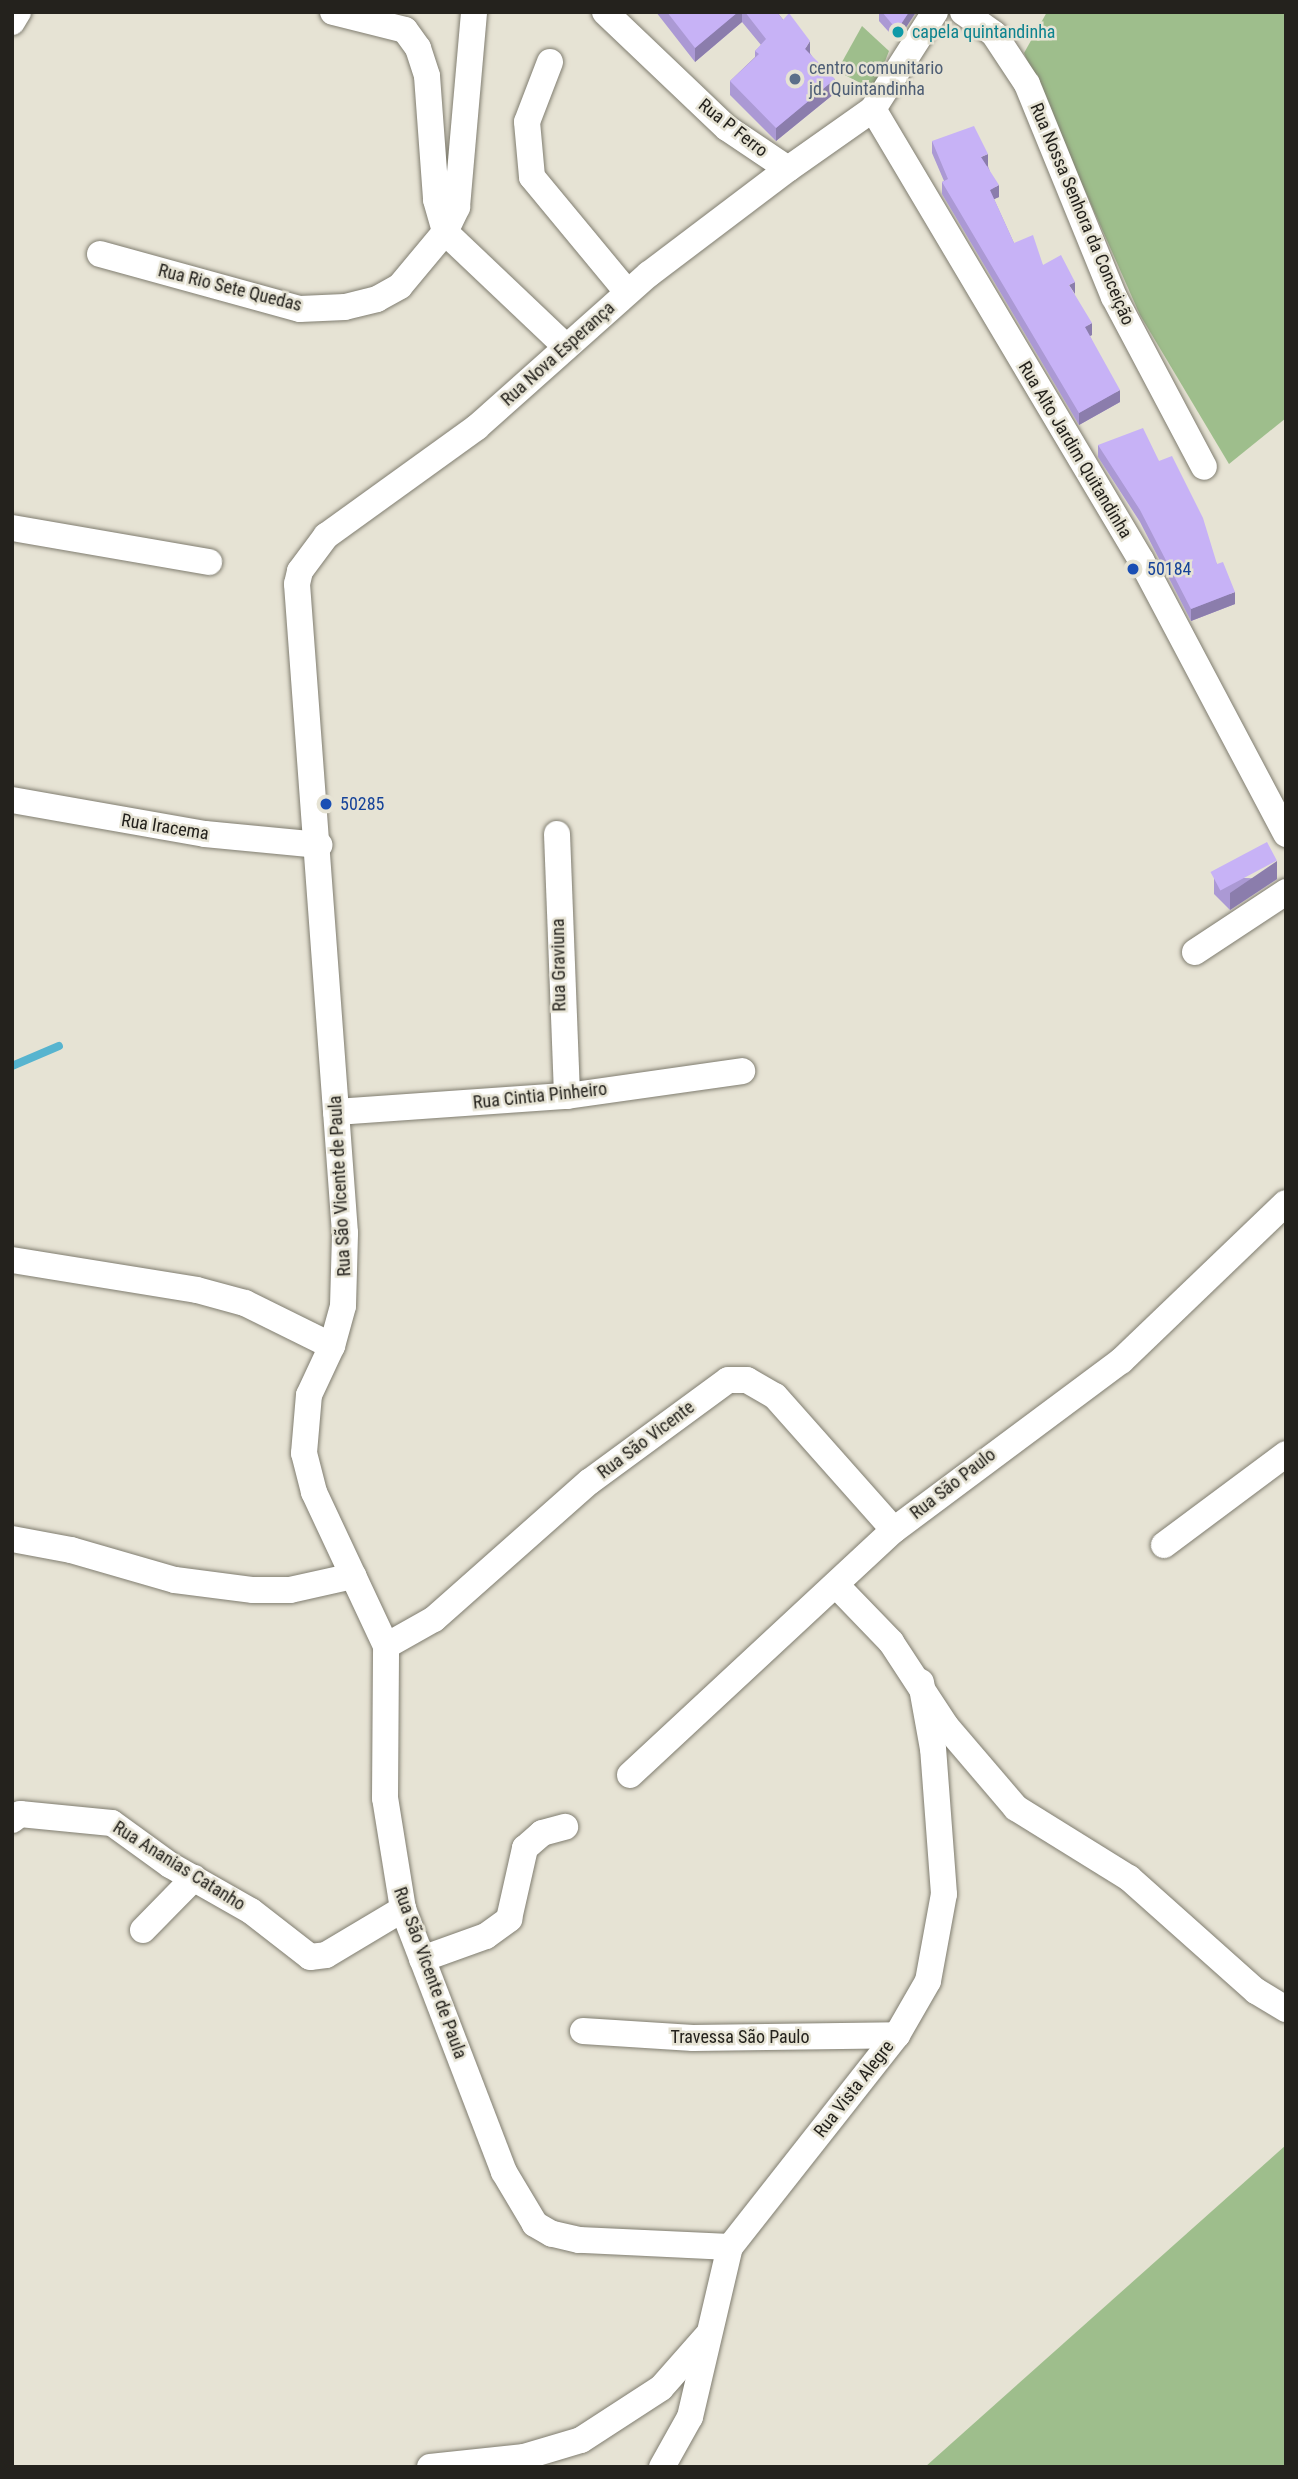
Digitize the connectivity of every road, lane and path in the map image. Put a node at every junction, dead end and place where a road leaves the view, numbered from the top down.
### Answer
1 (19, 12) edge
2 (333, 12) edge
3 (474, 12) edge
4 (605, 12) edge
5 (934, 12) edge
6 (962, 12) edge
7 (12, 22) edge
8 (550, 62) dead end
9 (873, 109) junction
10 (788, 169) junction
11 (445, 233) junction
12 (100, 254) dead end
13 (627, 292) junction
14 (566, 347) junction
15 (1204, 467) dead end
16 (12, 528) edge
17 (326, 536) joint
18 (209, 562) dead end
19 (12, 800) edge
20 (557, 834) dead end
21 (1286, 834) edge
22 (318, 845) junction
23 (1286, 892) edge
24 (1195, 952) dead end
25 (743, 1071) dead end
26 (567, 1096) junction
27 (337, 1112) junction
28 (1286, 1203) edge
29 (12, 1260) edge
30 (332, 1346) junction
31 (1286, 1454) edge
32 (894, 1530) junction
33 (12, 1539) edge
34 (1164, 1545) dead end
35 (353, 1576) junction
36 (836, 1586) junction
37 (386, 1646) junction
38 (920, 1682) junction
39 (630, 1775) dead end
40 (15, 1809) edge
41 (565, 1827) dead end
42 (194, 1878) junction
43 (403, 1909) junction
44 (143, 1930) dead end
45 (422, 1959) junction
46 (1286, 2009) edge
47 (583, 2031) dead end
48 (897, 2035) junction
49 (730, 2247) junction
50 (707, 2336) junction
51 (430, 2467) edge
52 (662, 2467) edge

1 - 7 street
2 - 11 street
3 - 11 street, Rua Rio Sete Quedas
4 - 10 street, Rua P Ferro
5 - 9 street
6 - 15 street, Rua Nossa Senhora da Conceição
8 - 13 street
9 - 10 street
9 - 21 street, Rua Alto Jardim Quitandinha
10 - 13 street, Rua Nova Esperança
11 - 12 street, Rua Rio Sete Quedas
11 - 14 street
13 - 14 street, Rua Nova Esperança
14 - 17 street, Rua Nova Esperança
16 - 18 street
17 - 22 street, Rua São Vicente de Paula
19 - 22 street, Rua Iracema
20 - 26 street, Rua Graviuna
22 - 27 street, Rua São Vicente de Paula
23 - 24 street
25 - 26 street, Rua Cintia Pinheiro
26 - 27 street, Rua Cintia Pinheiro
27 - 30 street, Rua São Vicente de Paula
28 - 32 street, Rua São Paulo
29 - 30 street
30 - 35 street, Rua São Vicente de Paula
31 - 34 street
32 - 36 street, Rua São Paulo
32 - 37 street, Rua São Vicente
33 - 35 street
35 - 37 street, Rua São Vicente de Paula
36 - 38 street
36 - 39 street, Rua São Paulo
37 - 43 street, Rua São Vicente de Paula
38 - 46 street
38 - 48 street, Rua Vista Alegre
40 - 42 street, Rua Ananias Catanho
41 - 45 street
42 - 43 street, Rua Ananias Catanho
42 - 44 street
43 - 45 street, Rua São Vicente de Paula
45 - 49 street, Rua São Vicente de Paula
47 - 48 street, Travessa São Paulo
48 - 49 street, Rua Vista Alegre
49 - 50 street, Rua Vista Alegre
50 - 51 street
50 - 52 street, Rua Vista Alegre

